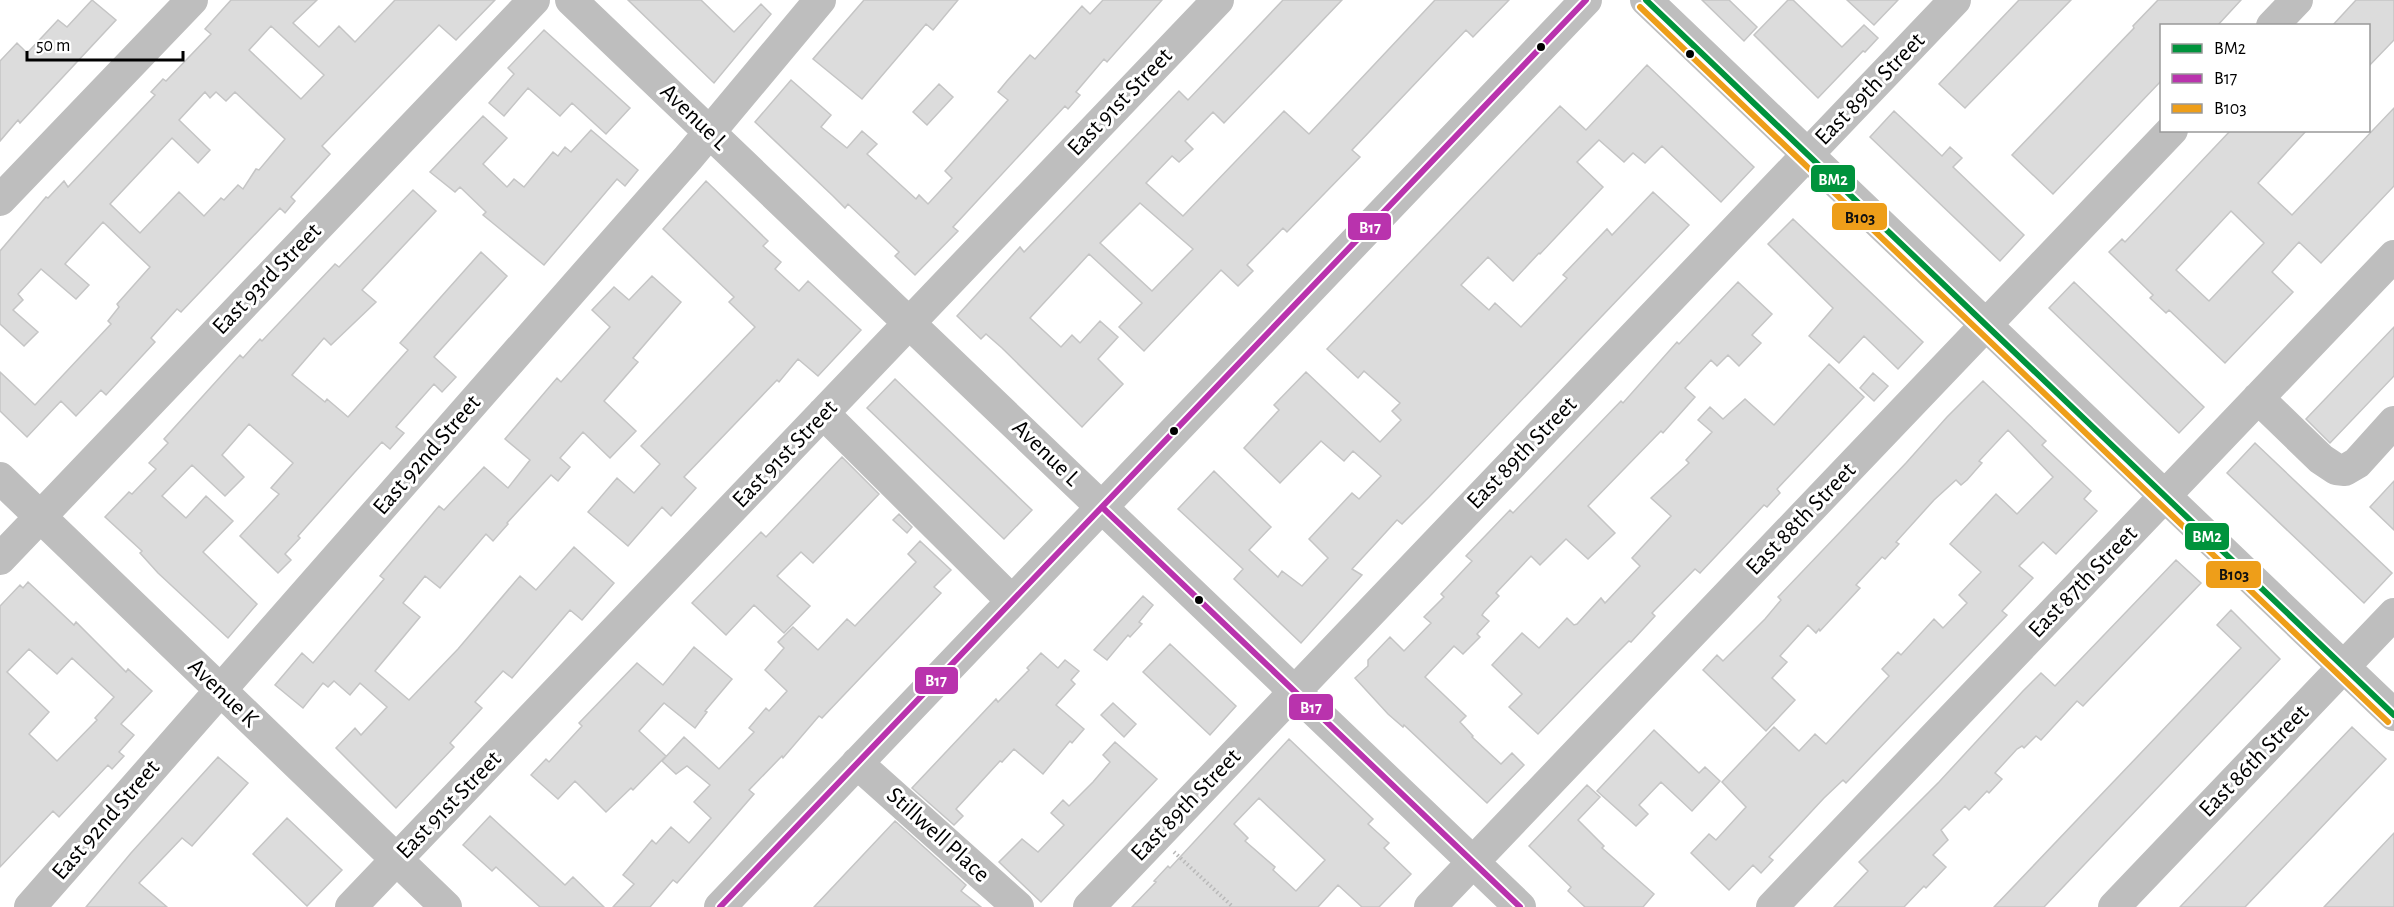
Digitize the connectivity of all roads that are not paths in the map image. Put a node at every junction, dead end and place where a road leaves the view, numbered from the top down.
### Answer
1 (192, 0) edge
2 (534, 0) edge
3 (571, 0) edge
4 (820, 0) edge
5 (1218, 0) edge
6 (1586, 0) edge
7 (1646, 0) edge
8 (1955, 0) edge
9 (2297, 0) edge
10 (2274, 24) edge
11 (710, 132) junction
12 (2170, 132) edge
13 (1807, 154) junction
14 (0, 200) edge
15 (2394, 256) edge
16 (909, 323) junction
17 (1986, 325) junction
18 (2258, 398) junction
19 (823, 413) junction
20 (2394, 422) edge
21 (0, 478) edge
22 (2165, 496) junction
23 (1102, 507) junction
24 (40, 516) junction
25 (0, 559) edge
26 (1012, 601) junction
27 (2394, 614) edge
28 (2344, 667) junction
29 (220, 690) junction
30 (1294, 691) junction
31 (2394, 714) edge
32 (857, 763) junction
33 (397, 859) junction
34 (1473, 862) junction
35 (30, 907) edge
36 (351, 907) edge
37 (446, 907) edge
38 (720, 907) edge
39 (1018, 907) edge
40 (1089, 907) edge
41 (1430, 907) edge
42 (1520, 907) edge
43 (1772, 907) edge
44 (2114, 907) edge

1 - 14 street
2 - 24 street, East 93rd Street
3 - 11 street, Avenue L
4 - 11 street, East 92nd Street
5 - 16 street, East 91st Street
6 - 23 street
7 - 13 street
8 - 13 street, East 89th Street
9 - 10 street
11 - 16 street, Avenue L
11 - 29 street, East 92nd Street
12 - 17 street, East 88th Street
13 - 17 street
13 - 30 street, East 89th Street
15 - 18 street, East 87th Street
16 - 19 street, East 91st Street
16 - 23 street, Avenue L
17 - 22 street
17 - 34 street, East 88th Street
18 - 20 street
18 - 22 street, East 87th Street
19 - 26 street
19 - 33 street, East 91st Street
21 - 24 street, Avenue K
22 - 28 street
22 - 43 street, East 87th Street
23 - 26 street
23 - 30 street, Avenue L
24 - 25 street, East 93rd Street
24 - 29 street, Avenue K
26 - 32 street
27 - 28 street, East 86th Street
28 - 31 street
28 - 44 street, East 86th Street
29 - 33 street, Avenue K
29 - 35 street, East 92nd Street
30 - 34 street, Avenue L
30 - 40 street, East 89th Street
32 - 38 street
32 - 39 street, Stillwell Place
33 - 36 street, East 91st Street
33 - 37 street, Avenue K
34 - 41 street, East 88th Street
34 - 42 street, Avenue L

